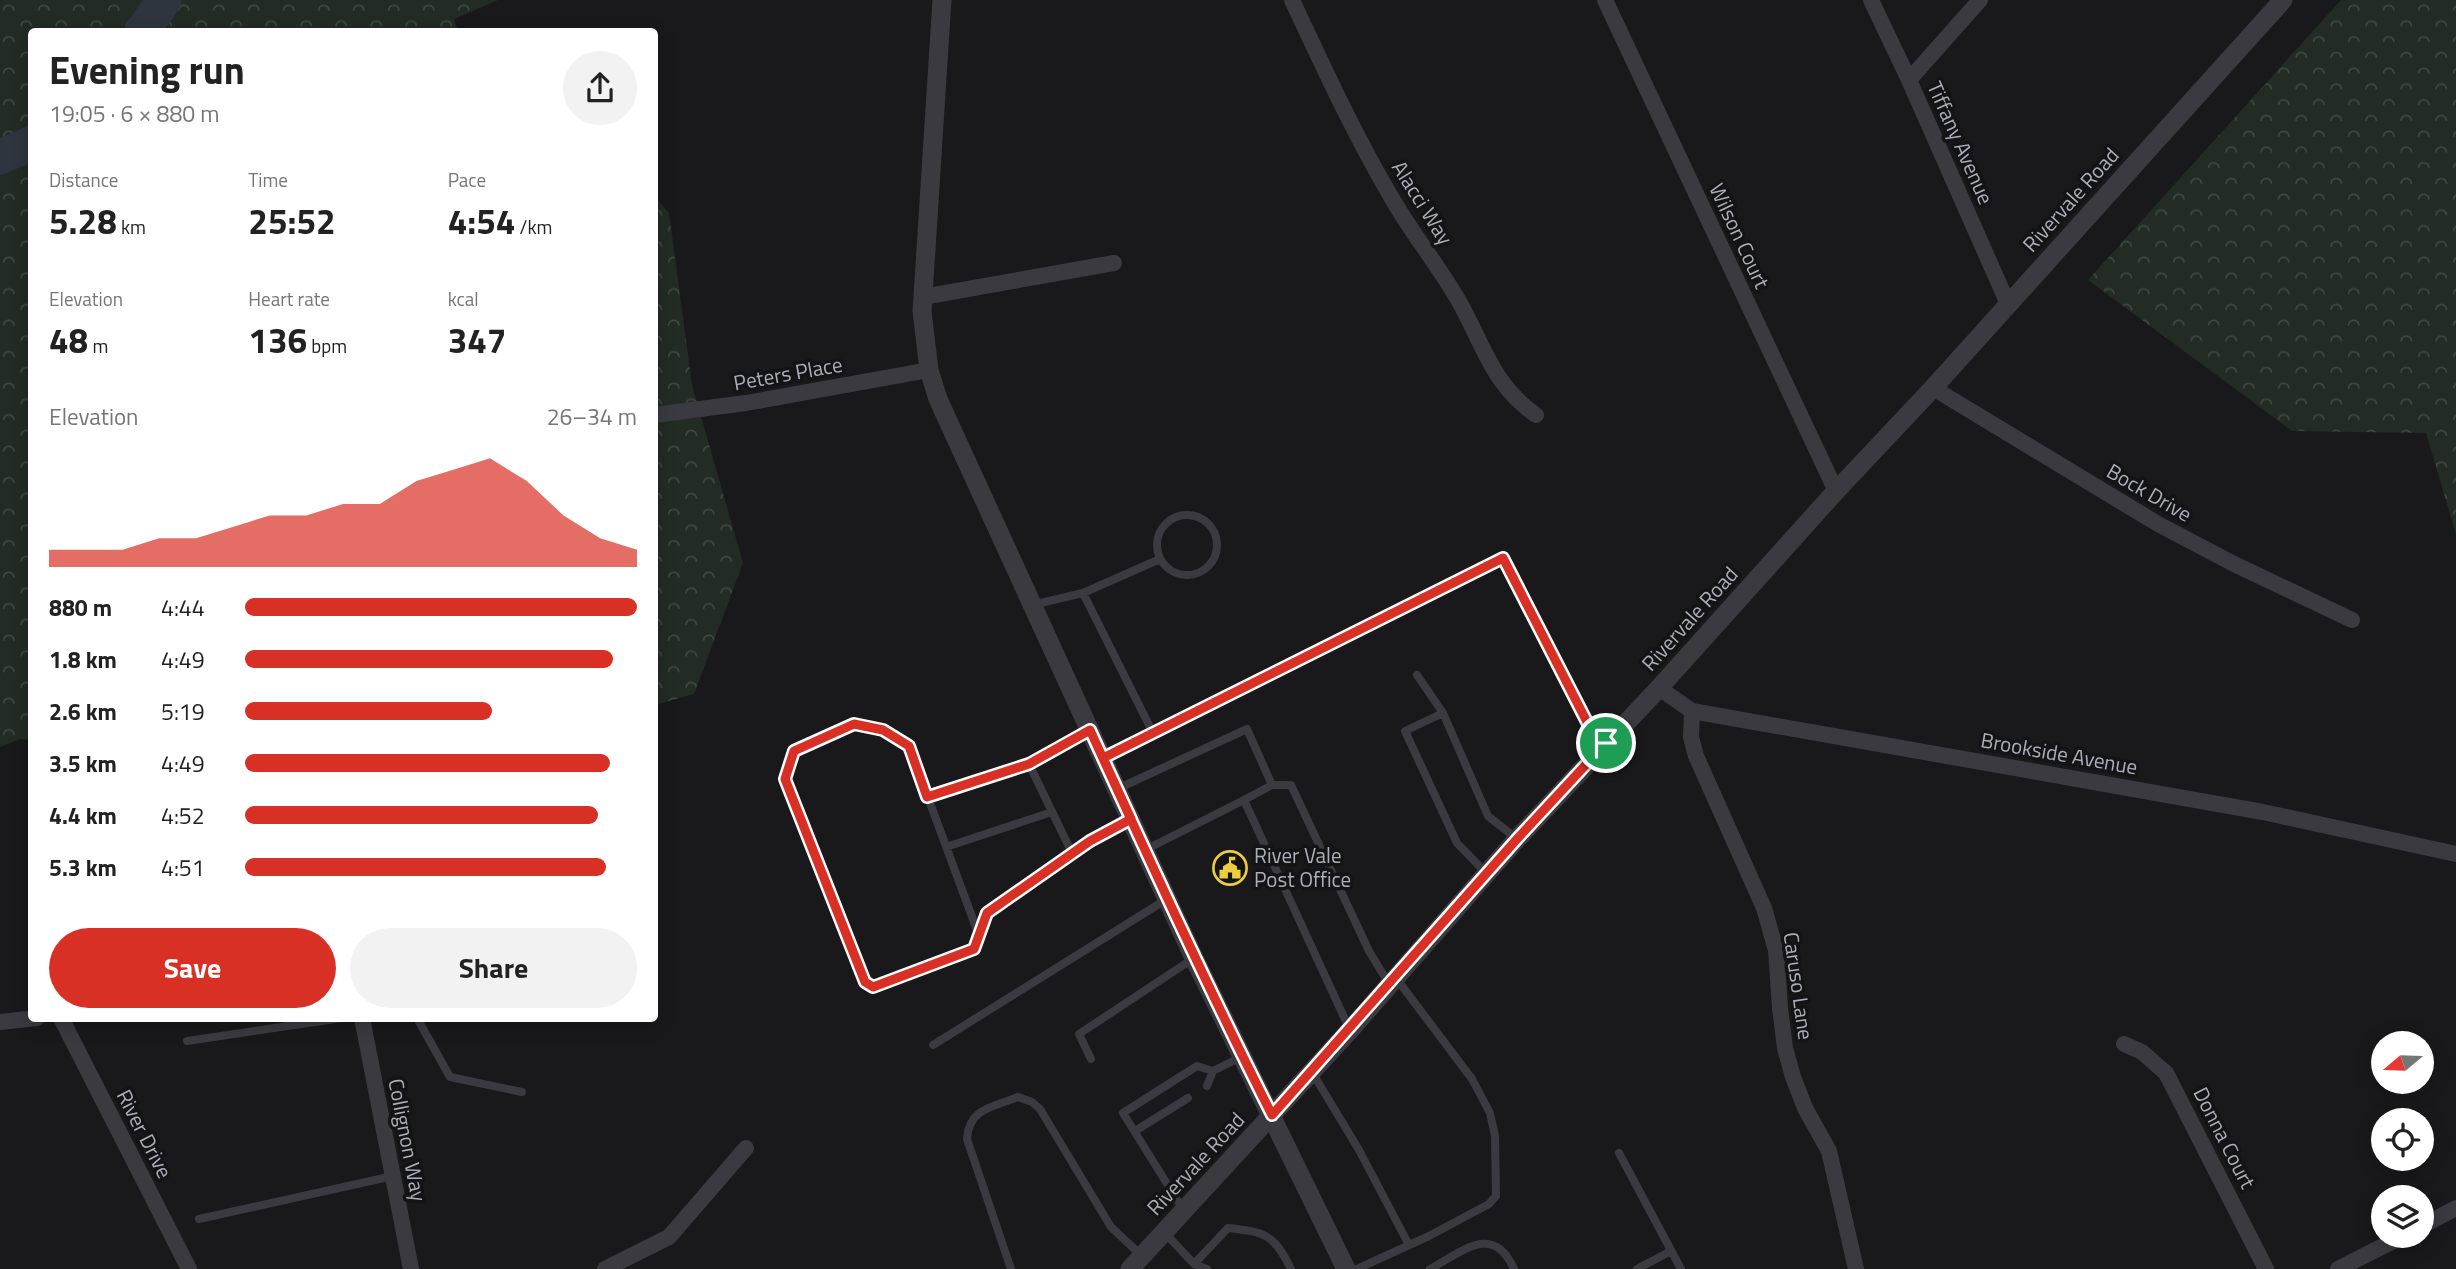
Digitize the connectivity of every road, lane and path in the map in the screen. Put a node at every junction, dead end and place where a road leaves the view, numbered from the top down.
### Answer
1 (942, 0) edge
2 (1292, 0) edge
3 (1605, 0) edge
4 (1871, 0) edge
5 (1980, 0) edge
6 (2283, 0) edge
7 (1909, 80) junction
8 (1114, 263) dead end
9 (923, 297) junction
10 (2008, 304) junction
11 (929, 370) junction
12 (1933, 388) junction
13 (658, 414) edge
14 (1536, 415) dead end
15 (1836, 491) junction
16 (1160, 559) junction
17 (1083, 593) junction
18 (1032, 605) junction
19 (2352, 620) dead end
20 (1417, 675) dead end
21 (1659, 688) junction
22 (1692, 711) junction
23 (1443, 713) junction
24 (1090, 730) junction
25 (1153, 733) junction
26 (1606, 743) junction
27 (1103, 758) junction
28 (1029, 764) junction
29 (1272, 785) junction
30 (1117, 789) junction
31 (927, 797) junction
32 (1244, 800) junction
33 (1052, 812) junction
34 (1131, 819) junction
35 (1517, 839) junction
36 (946, 848) junction
37 (1145, 850) junction
38 (1072, 853) junction
39 (2456, 854) edge
40 (1487, 874) junction
41 (1167, 899) junction
42 (978, 933) junction
43 (1194, 958) junction
44 (1392, 981) junction
45 (28, 1019) edge
46 (0, 1022) edge
47 (63, 1022) edge
48 (315, 1022) edge
49 (363, 1022) edge
50 (419, 1022) edge
51 (1350, 1030) junction
52 (187, 1041) dead end
53 (2124, 1044) dead end
54 (933, 1045) dead end
55 (1243, 1056) junction
56 (1091, 1059) dead end
57 (1213, 1071) junction
58 (1312, 1072) junction
59 (1207, 1086) dead end
60 (522, 1092) dead end
61 (1188, 1098) dead end
62 (1272, 1115) junction
63 (1135, 1131) junction
64 (746, 1147) dead end
65 (1619, 1153) dead end
66 (393, 1176) junction
67 (2456, 1208) edge
68 (1184, 1210) junction
69 (199, 1219) dead end
70 (2434, 1220) edge
71 (1164, 1232) junction
72 (1409, 1245) junction
73 (2379, 1248) edge
74 (1671, 1251) junction
75 (1136, 1262) edge
76 (1194, 1264) junction
77 (189, 1269) edge
78 (411, 1269) edge
79 (605, 1269) edge
80 (1011, 1269) edge
81 (1207, 1269) edge
82 (1291, 1269) edge
83 (1346, 1269) edge
84 (1357, 1269) edge
85 (1430, 1269) edge
86 (1514, 1269) edge
87 (1637, 1269) edge
88 (1681, 1269) edge
89 (1856, 1269) edge
90 (2266, 1269) edge
91 (2338, 1269) edge

1 - 9 street
2 - 14 street, Alacci Way
3 - 15 street, Wilson Court
4 - 7 street, Tiffany Avenue
5 - 7 street
6 - 10 street, Rivervale Road
7 - 10 street, Tiffany Avenue
8 - 9 street
9 - 11 street
10 - 12 street, Rivervale Road
11 - 13 street, Peters Place
11 - 18 street
12 - 15 street, Rivervale Road
12 - 19 street, Bock Drive
15 - 21 street, Rivervale Road
16 - 16 lane
16 - 17 lane
17 - 18 lane
17 - 25 lane
18 - 24 street
20 - 23 lane
21 - 22 street, Brookside Avenue
21 - 26 street, Rivervale Road
22 - 39 street, Brookside Avenue
22 - 89 street, Caruso Lane
23 - 35 lane
23 - 40 lane
24 - 27 street
24 - 28 lane
25 - 26 lane
25 - 27 lane
26 - 35 street, Rivervale Road
27 - 30 street
28 - 31 lane
28 - 33 lane
29 - 30 lane
29 - 32 lane
29 - 44 lane
30 - 34 street
31 - 36 lane
31 - 42 lane
32 - 37 lane
32 - 51 lane
33 - 36 lane
33 - 38 lane
34 - 37 street
34 - 38 lane
35 - 40 street, Rivervale Road
36 - 42 lane
37 - 41 street
38 - 42 lane
40 - 44 street, Rivervale Road
41 - 43 street
41 - 54 lane
43 - 55 street
43 - 56 lane
44 - 51 street, Rivervale Road
44 - 72 lane
45 - 46 street
47 - 77 street, River Drive
48 - 52 lane
49 - 66 street, Collignon Way
50 - 60 lane
51 - 58 street, Rivervale Road
53 - 90 street, Donna Court
55 - 57 lane
55 - 62 street
57 - 59 lane
57 - 63 lane
58 - 62 street, Rivervale Road
58 - 72 lane
61 - 63 lane
62 - 68 street, Rivervale Road
62 - 83 street
63 - 68 lane
64 - 79 street
65 - 74 lane
66 - 69 lane
66 - 78 street, Collignon Way
67 - 70 street
68 - 71 street, Rivervale Road
71 - 75 street, Rivervale Road
71 - 76 lane
72 - 84 lane
73 - 91 street
74 - 87 lane
74 - 88 lane
75 - 80 lane
76 - 81 lane
76 - 82 lane
85 - 86 lane

